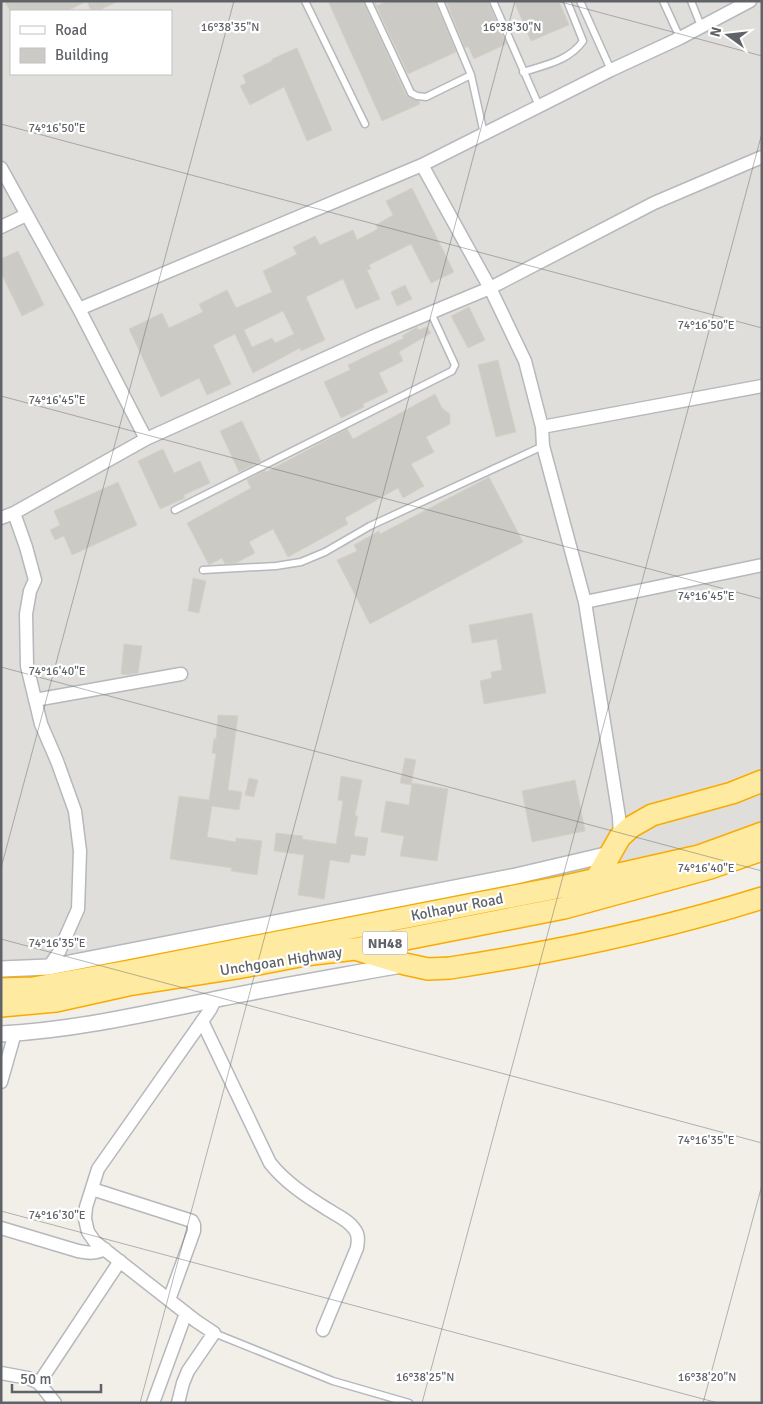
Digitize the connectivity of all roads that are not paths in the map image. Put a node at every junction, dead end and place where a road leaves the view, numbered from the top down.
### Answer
1 (305, 1) edge
2 (368, 1) edge
3 (440, 1) edge
4 (493, 1) edge
5 (567, 1) edge
6 (580, 1) edge
7 (663, 1) edge
8 (690, 1) edge
9 (750, 1) edge
10 (701, 26) junction
11 (680, 38) junction
12 (611, 70) junction
13 (523, 72) junction
14 (472, 75) junction
15 (539, 106) junction
16 (365, 124) dead end
17 (484, 134) junction
18 (762, 157) edge
19 (422, 165) junction
20 (1, 168) edge
21 (26, 215) junction
22 (1, 228) edge
23 (490, 288) junction
24 (79, 309) junction
25 (430, 313) junction
26 (762, 386) edge
27 (542, 427) junction
28 (146, 440) junction
29 (543, 446) junction
30 (175, 510) dead end
31 (14, 513) junction
32 (1, 518) edge
33 (762, 565) edge
34 (203, 570) dead end
35 (585, 602) junction
36 (181, 674) dead end
37 (34, 700) junction
38 (762, 781) edge
39 (762, 833) edge
40 (615, 845) junction
41 (762, 850) edge
42 (596, 879) junction
43 (762, 898) edge
44 (354, 949) junction
45 (405, 964) junction
46 (49, 967) junction
47 (1, 969) edge
48 (1, 989) edge
49 (215, 1000) junction
50 (1, 1006) edge
51 (202, 1020) junction
52 (8, 1034) edge
53 (1, 1082) edge
54 (92, 1189) junction
55 (1, 1228) edge
56 (105, 1249) junction
57 (120, 1261) junction
58 (169, 1300) junction
59 (186, 1313) junction
60 (324, 1330) dead end
61 (214, 1333) junction
62 (1, 1373) edge
63 (39, 1384) junction
64 (55, 1403) edge
65 (153, 1403) edge
66 (178, 1403) edge
67 (409, 1403) edge

1 - 16 lane
2 - 14 lane
3 - 14 lane
4 - 13 lane
5 - 13 lane
6 - 12 lane
7 - 11 lane
8 - 10 lane
9 - 10 street
10 - 11 street
11 - 12 street
12 - 15 street
13 - 15 lane
14 - 17 lane
15 - 17 street
17 - 19 street
18 - 23 street
19 - 23 street
19 - 24 street
20 - 21 street
21 - 22 street
21 - 24 street
23 - 25 street
23 - 27 street
24 - 28 street
25 - 28 street
25 - 30 lane
26 - 27 street
27 - 29 street
28 - 31 street
29 - 34 lane
29 - 35 street
31 - 32 street
31 - 37 street
33 - 35 street
35 - 40 street
36 - 37 street
37 - 46 street
38 - 40 highway
39 - 42 highway, Kolhapur Road / NH48
40 - 42 highway
40 - 46 street
41 - 44 highway, Unchgoan Highway / NH48
42 - 48 highway, Kolhapur Road / NH48
43 - 45 highway
44 - 45 highway
44 - 50 highway, Unchgoan Highway / NH48
45 - 49 street
46 - 47 street
49 - 51 street
49 - 52 street
51 - 54 street
51 - 60 street
52 - 53 street
54 - 56 street
54 - 58 street
55 - 56 street
56 - 57 street
57 - 58 street
57 - 63 street
58 - 59 street
59 - 61 street
59 - 65 street
61 - 66 street
61 - 67 lane
62 - 63 street
63 - 64 street

